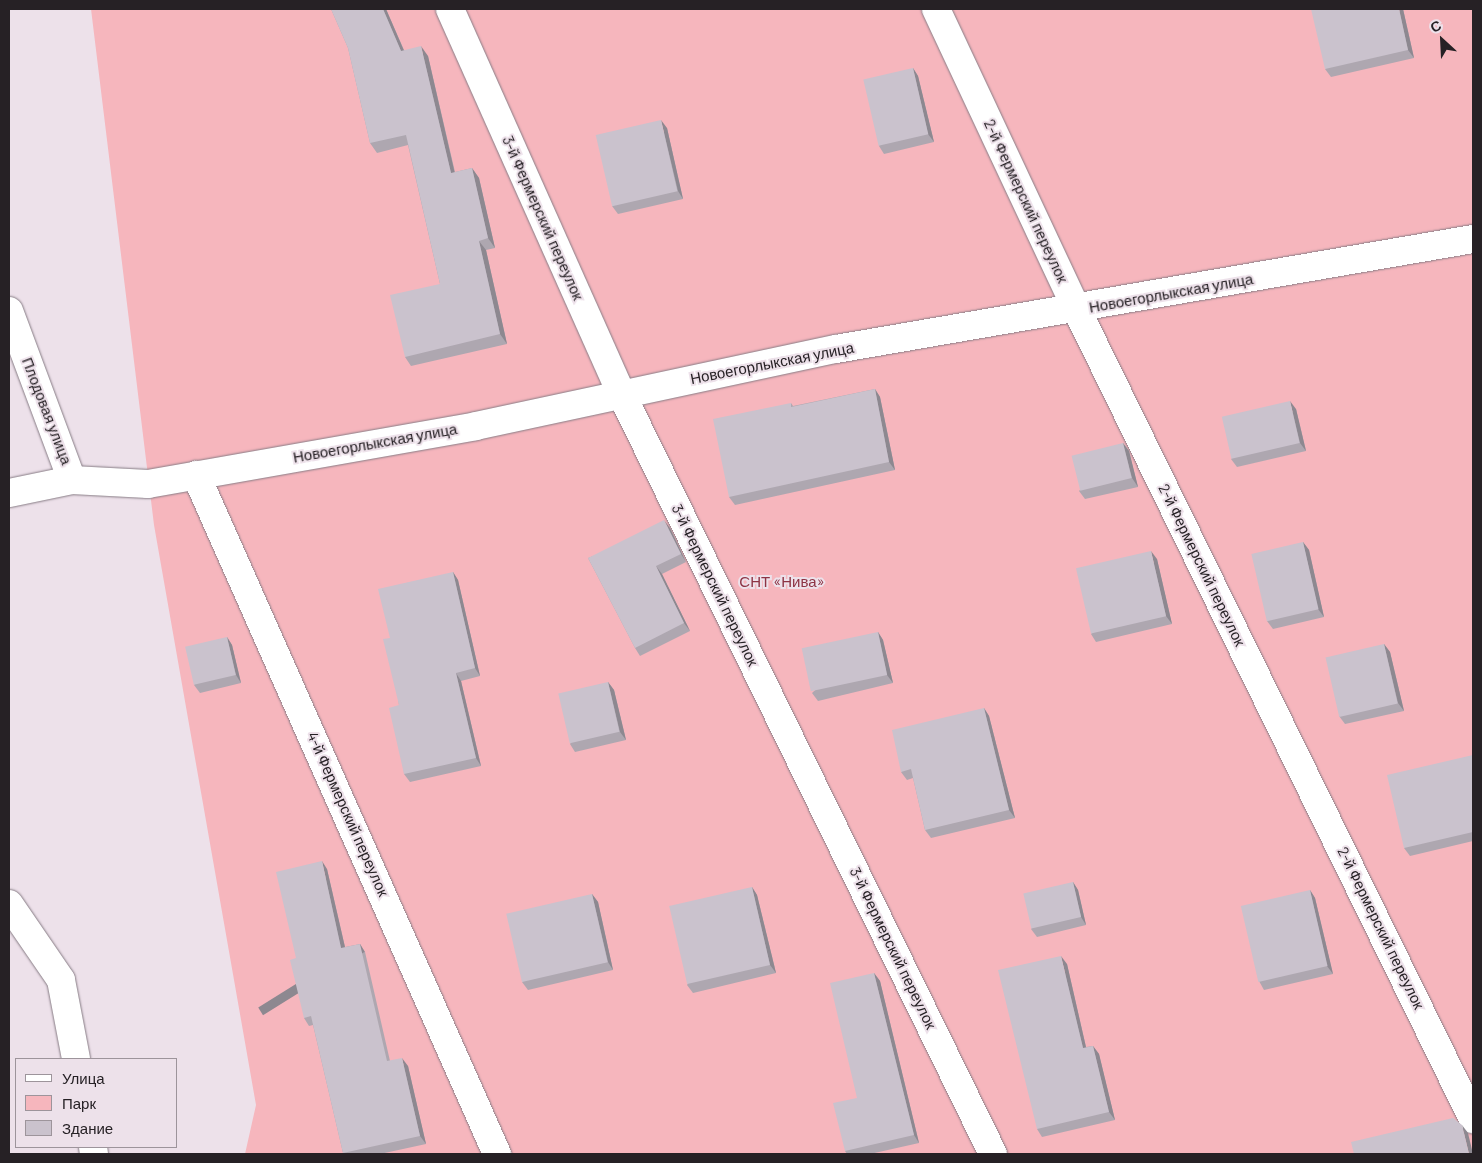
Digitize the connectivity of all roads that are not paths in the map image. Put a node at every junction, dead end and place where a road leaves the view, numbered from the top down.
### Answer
1 (450, 9) edge
2 (936, 9) edge
3 (1473, 239) edge
4 (1077, 310) junction
5 (9, 311) edge
6 (622, 393) junction
7 (196, 475) junction
8 (72, 480) junction
9 (9, 493) edge
10 (9, 904) edge
11 (76, 1058) edge
12 (1473, 1119) edge
13 (497, 1154) edge
14 (993, 1154) edge

1 - 6 street, 3-й Фермерский переулок
2 - 4 street, 2-й Фермерский переулок
3 - 4 street, Новоегорлыкская улица
4 - 6 street, Новоегорлыкская улица
4 - 12 street, 2-й Фермерский переулок
5 - 8 street, Плодовая улица
6 - 7 street, Новоегорлыкская улица
6 - 14 street, 3-й Фермерский переулок
7 - 8 street, Новоегорлыкская улица
7 - 13 street, 4-й Фермерский переулок
8 - 9 street, Плодовая улица
10 - 11 street

